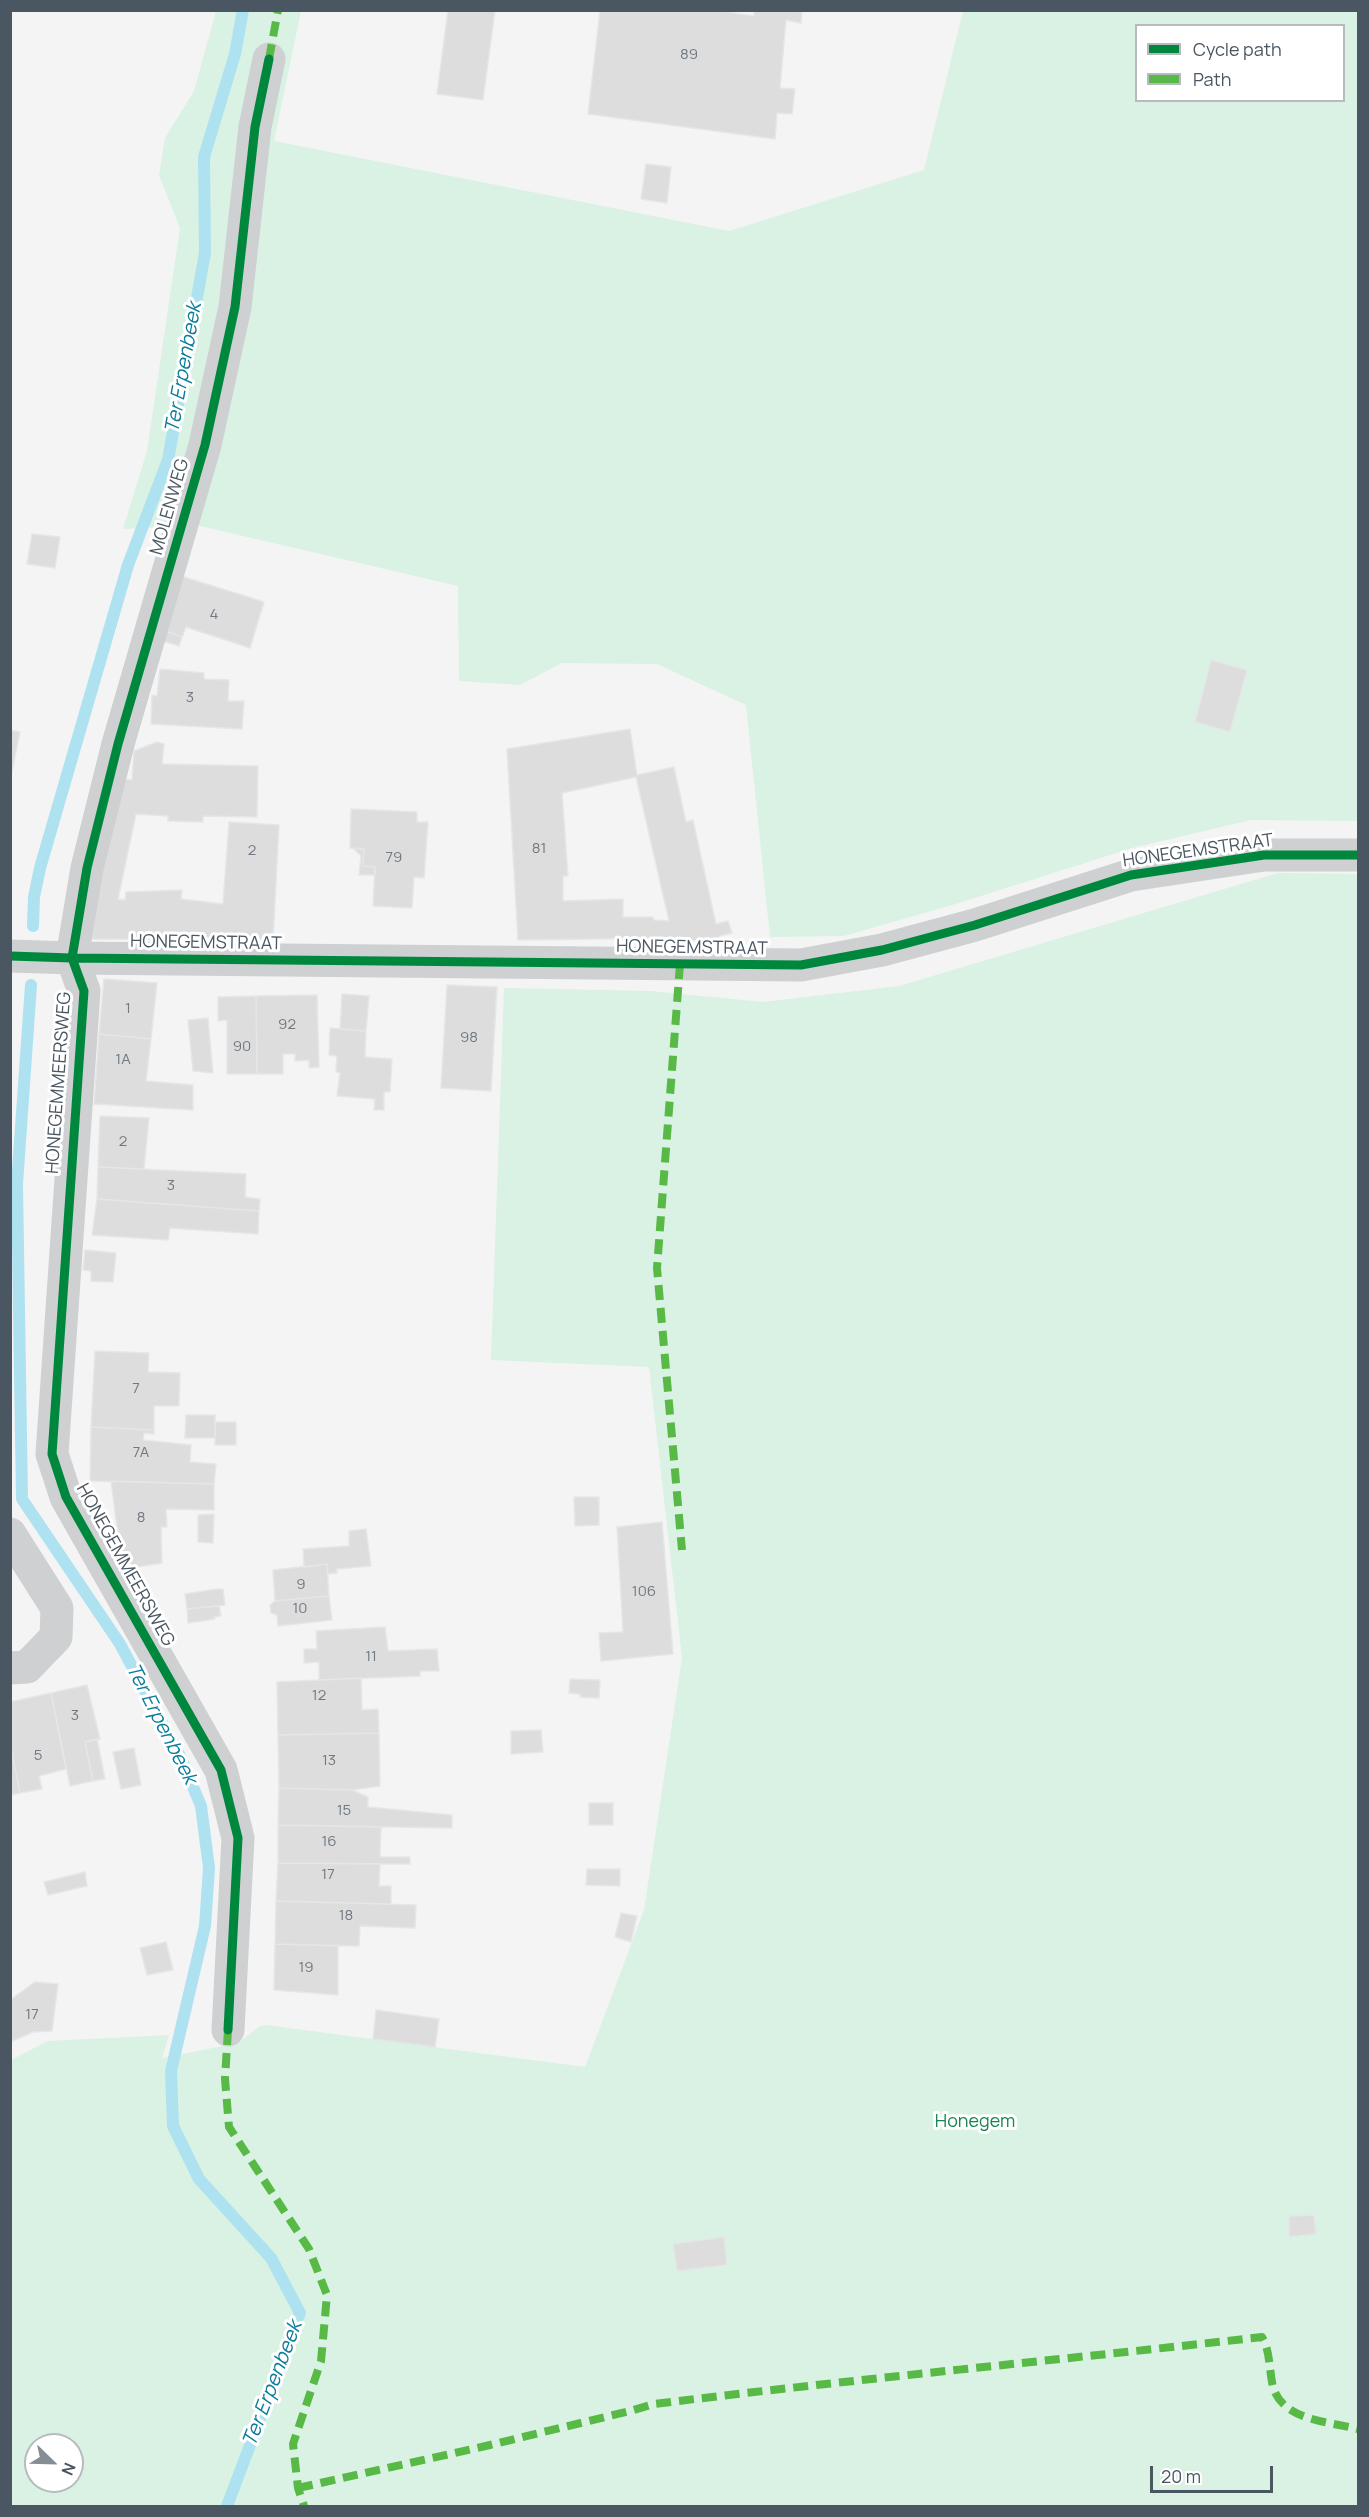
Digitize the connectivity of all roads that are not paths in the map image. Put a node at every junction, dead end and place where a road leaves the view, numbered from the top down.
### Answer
1 (269, 59) dead end
2 (1359, 855) edge
3 (10, 956) edge
4 (72, 958) junction
5 (10, 1534) edge
6 (10, 1668) edge
7 (228, 2030) dead end

1 - 4 street, MOLENWEG
2 - 4 street, HONEGEMSTRAAT
3 - 4 street, HONEGEMSTRAAT
4 - 7 street, HONEGEMMEERSWEG
5 - 6 street

